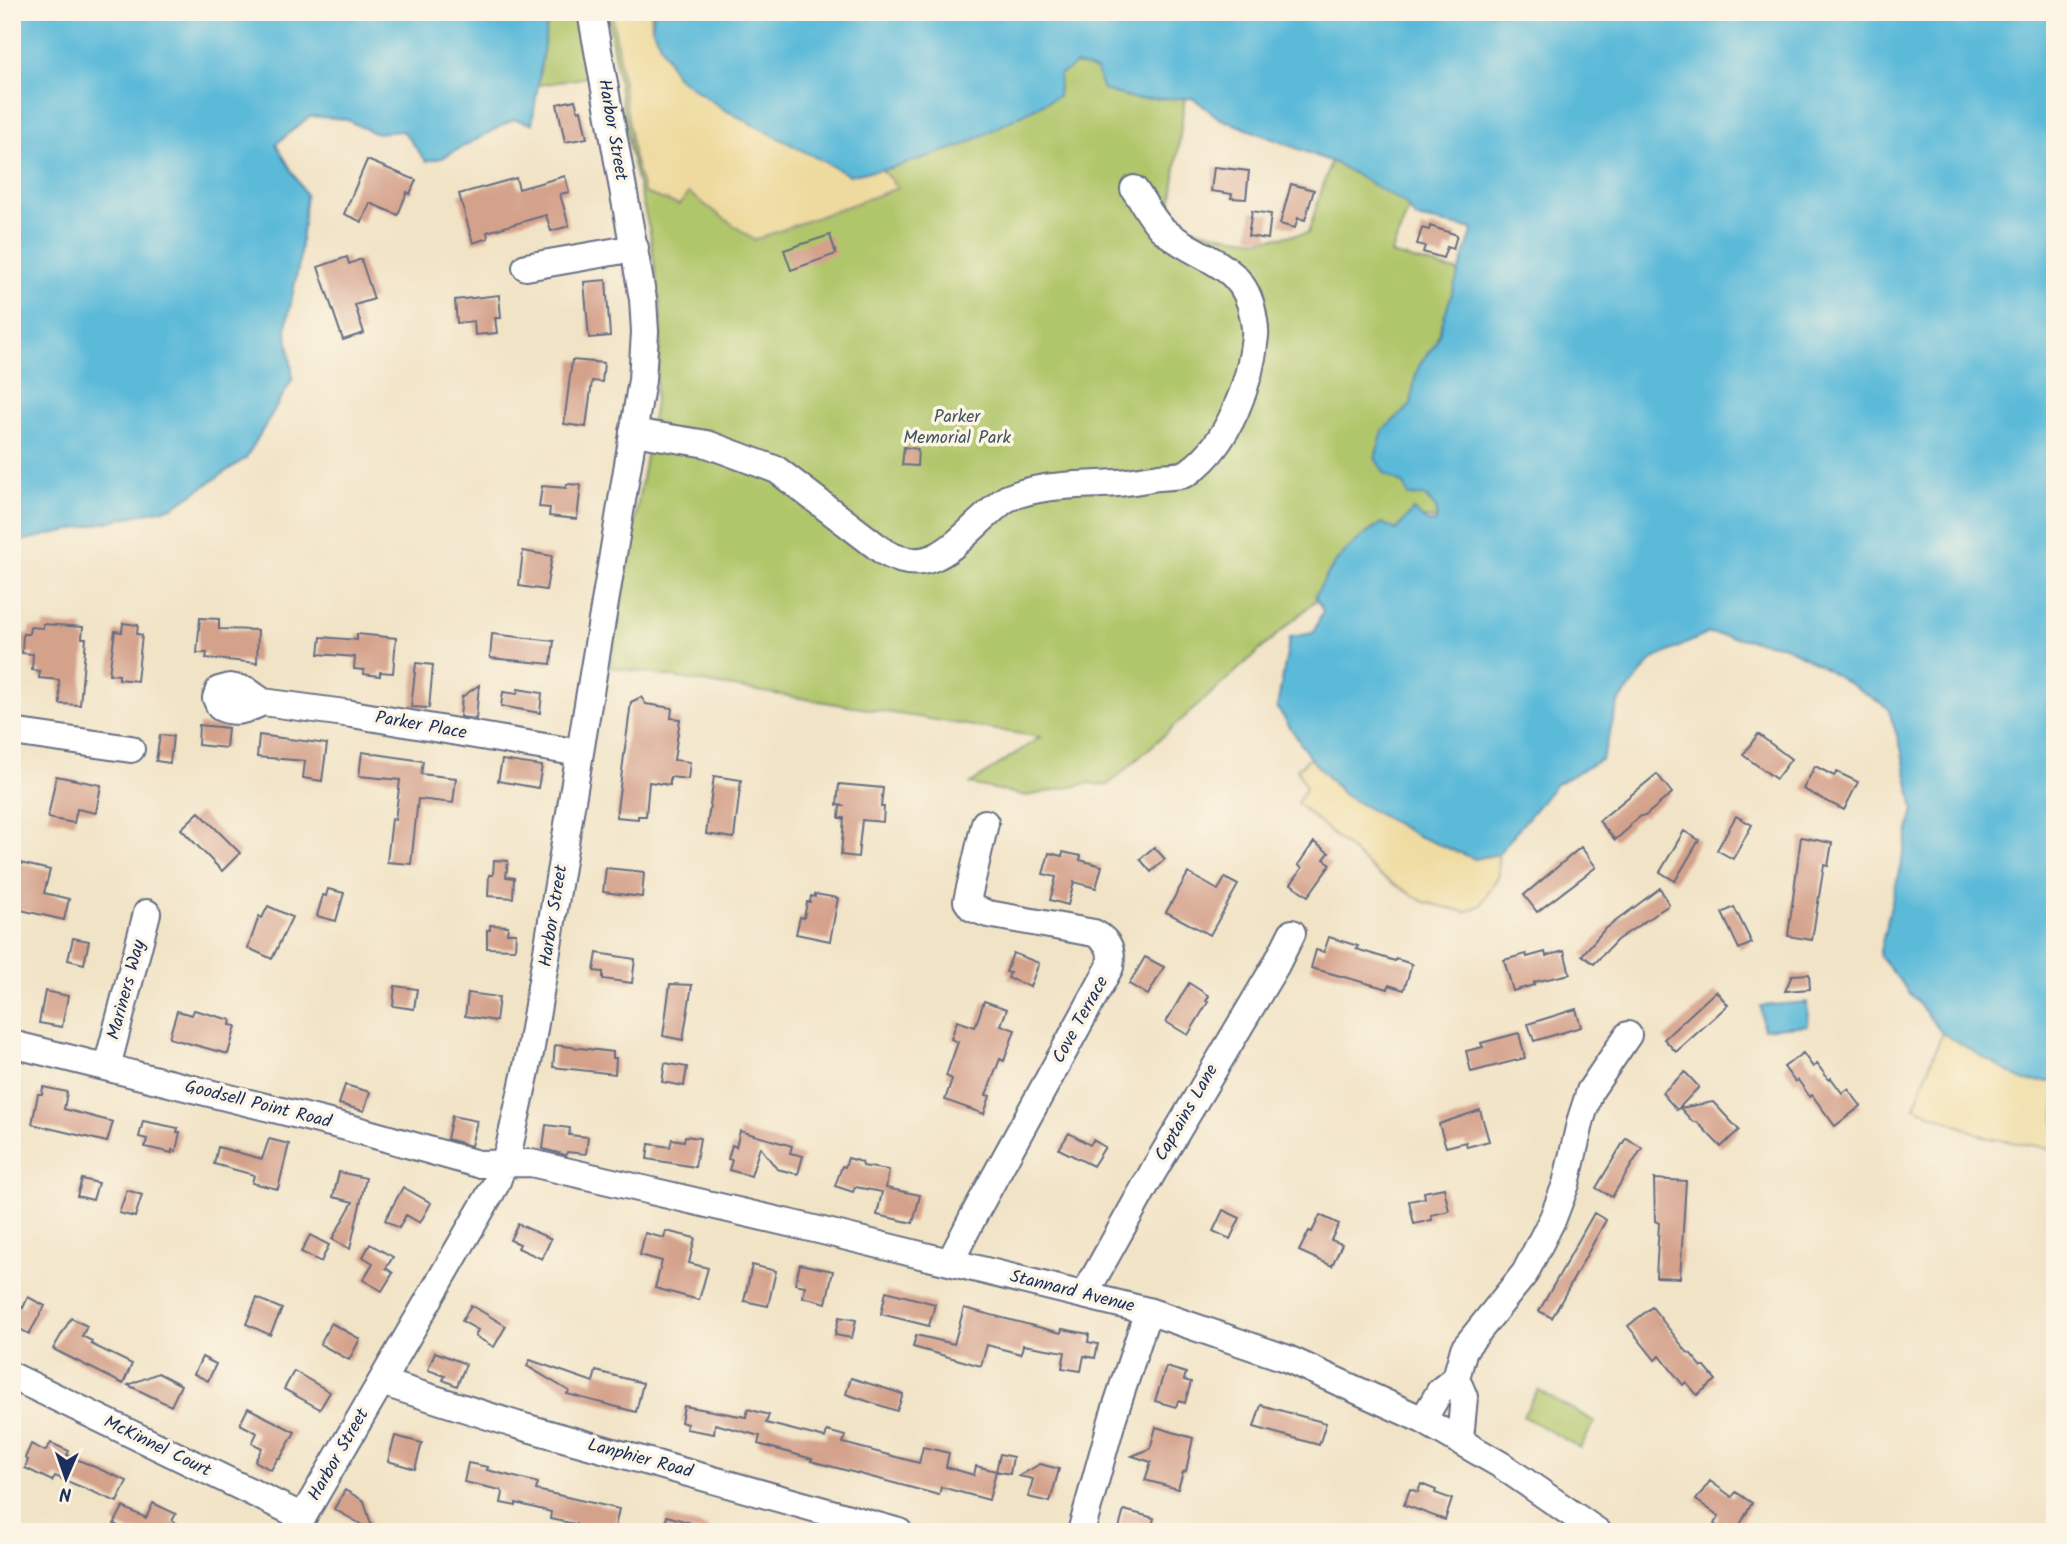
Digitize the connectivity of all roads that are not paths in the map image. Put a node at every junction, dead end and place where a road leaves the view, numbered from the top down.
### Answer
1 (591, 12) edge
2 (1134, 189) dead end
3 (635, 248) junction
4 (526, 267) dead end
5 (633, 432) junction
6 (263, 702) dead end
7 (12, 732) edge
8 (131, 749) dead end
9 (580, 753) junction
10 (985, 823) dead end
11 (147, 913) dead end
12 (1292, 933) dead end
13 (1628, 1035) dead end
14 (12, 1044) edge
15 (107, 1067) junction
16 (504, 1164) junction
17 (950, 1262) junction
18 (1085, 1294) junction
19 (1148, 1311) junction
20 (12, 1376) edge
21 (1456, 1378) junction
22 (381, 1382) junction
23 (1423, 1420) junction
24 (1460, 1440) junction
25 (299, 1524) edge
26 (899, 1532) edge
27 (1081, 1532) edge
28 (1598, 1532) edge

1 - 3 street, Harbor Street
2 - 5 street
3 - 4 street
3 - 5 street, Harbor Street
5 - 9 street, Harbor Street
6 - 9 street, Parker Place
7 - 8 street
9 - 16 street, Harbor Street
10 - 17 street, Cove Terrace
11 - 15 street, Mariners Way
12 - 18 street, Captains Lane
13 - 21 street
14 - 15 street, Goodsell Point Road
15 - 16 street, Goodsell Point Road
16 - 17 street, Stannard Avenue
16 - 22 street, Harbor Street
17 - 18 street, Stannard Avenue
18 - 19 street, Stannard Avenue
19 - 23 street, Stannard Avenue
19 - 27 street
20 - 25 street, McKinnel Court
21 - 23 street
21 - 24 street
22 - 25 street, Harbor Street
22 - 26 street, Lanphier Road
23 - 24 street, Stannard Avenue
24 - 28 street, Stannard Avenue

